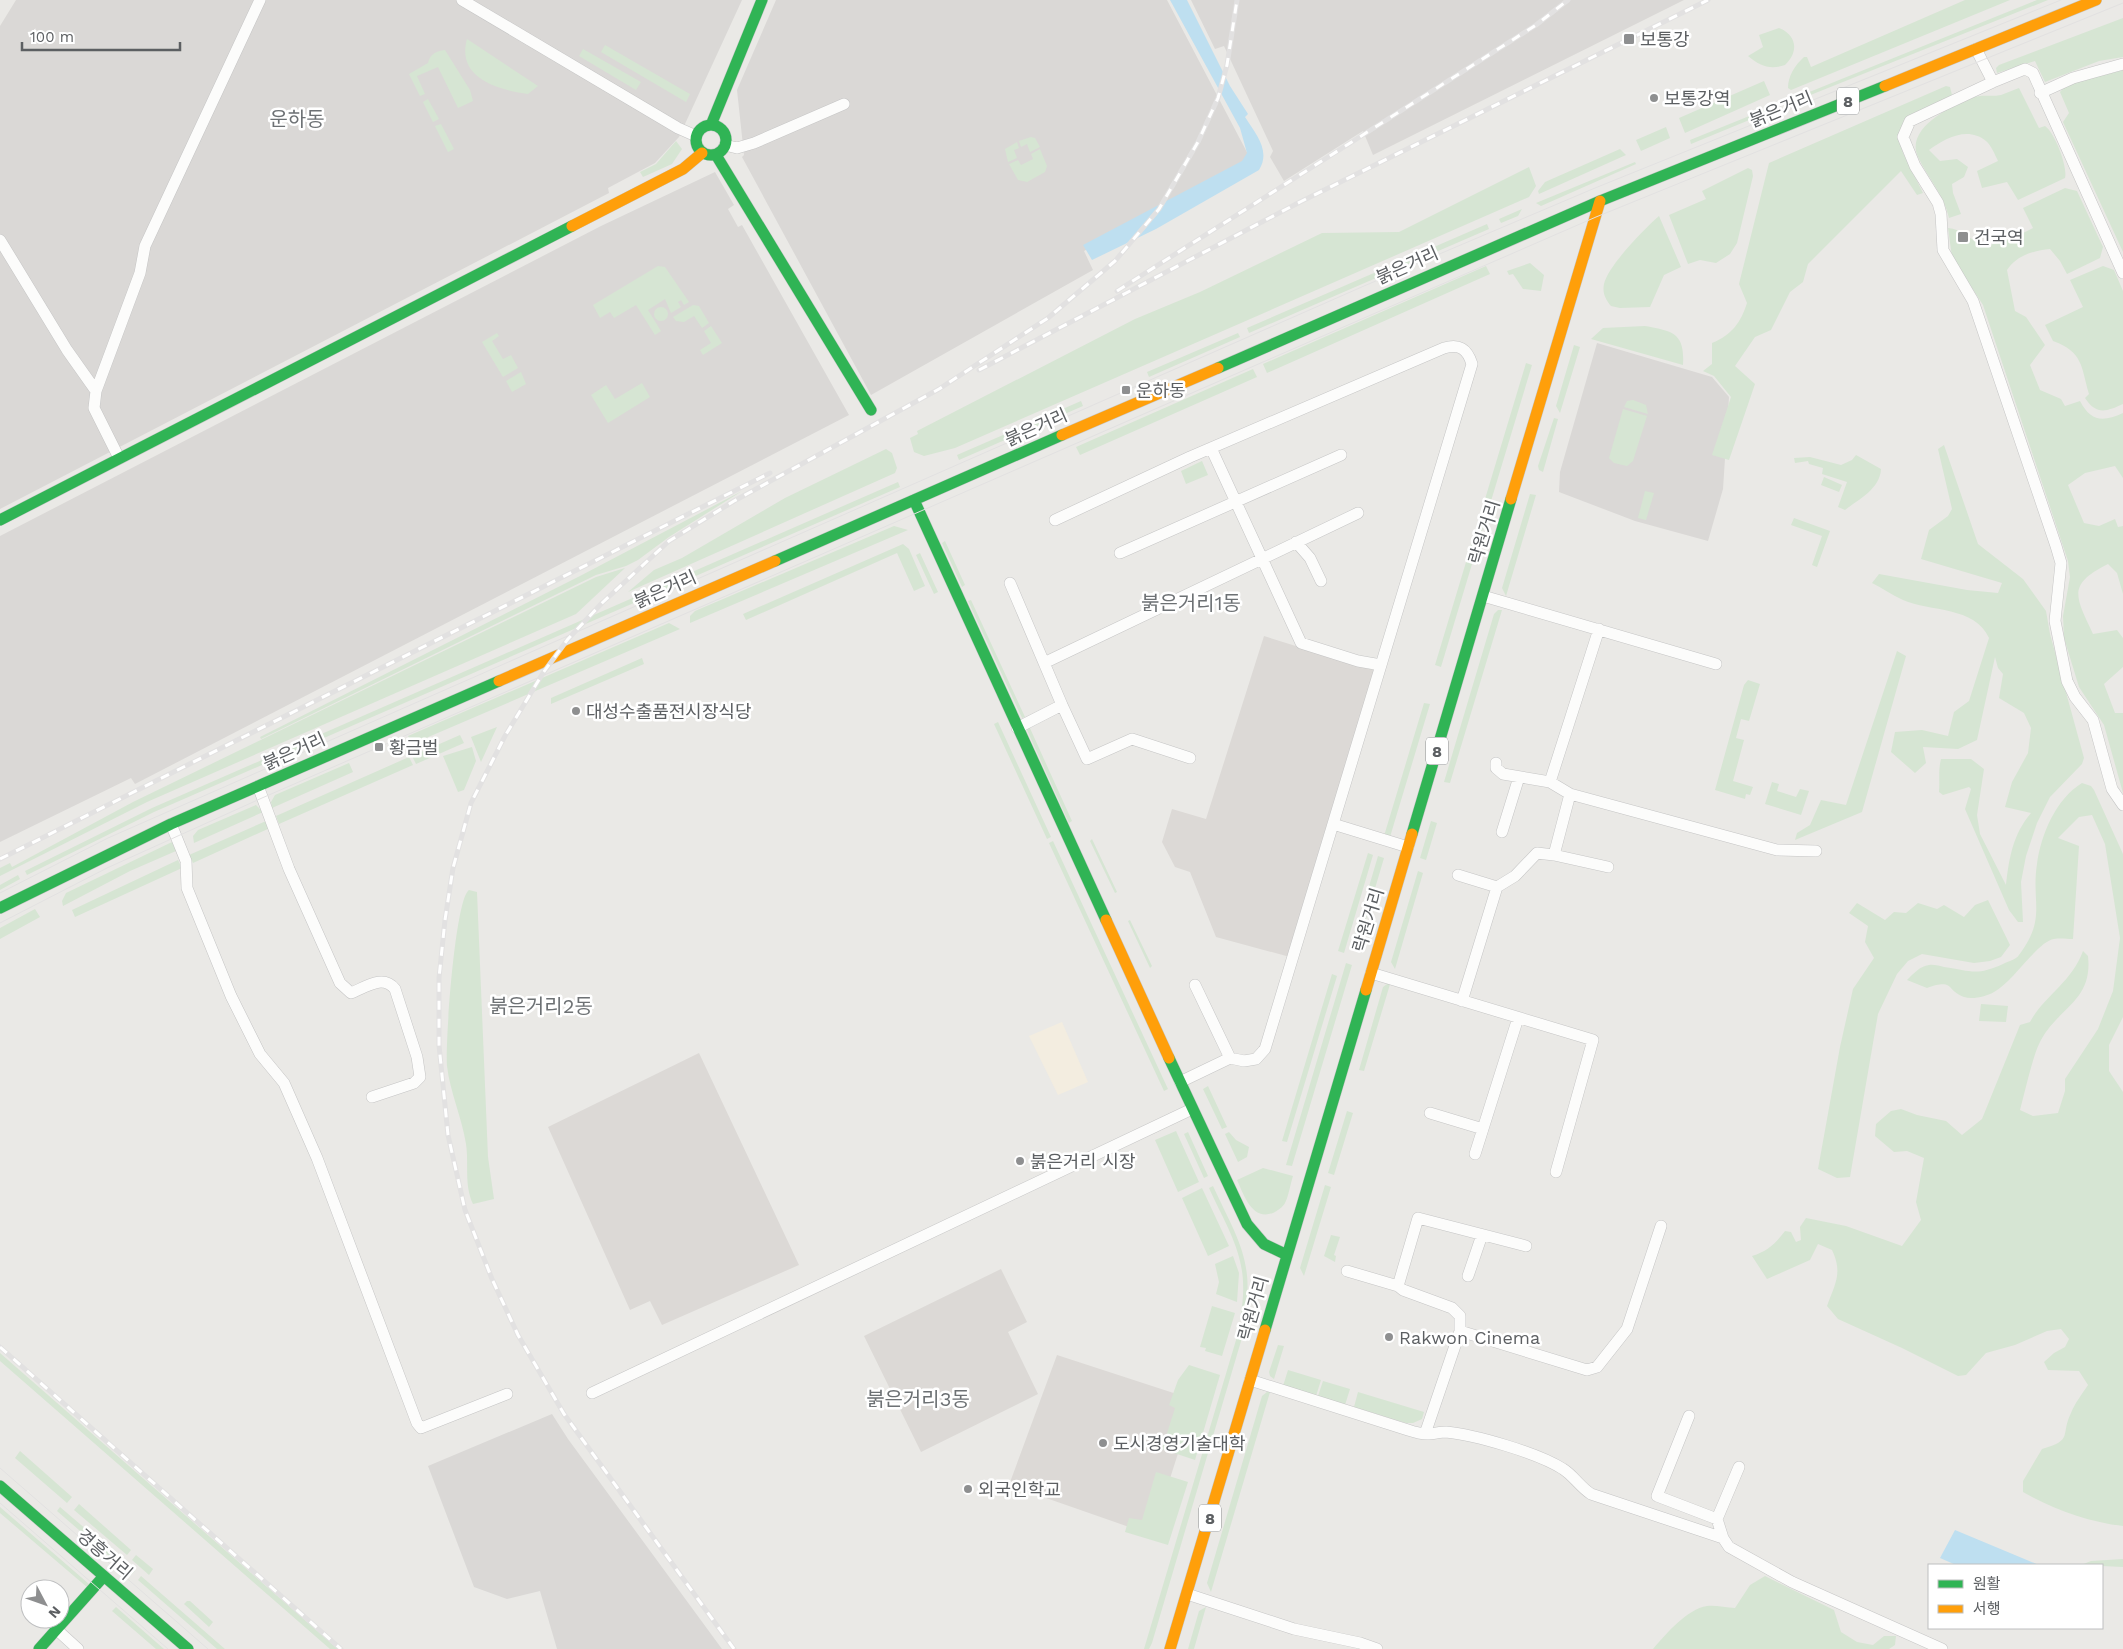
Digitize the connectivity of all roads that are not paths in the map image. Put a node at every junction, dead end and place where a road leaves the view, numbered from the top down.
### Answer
1 (260, 0) edge
2 (462, 0) edge
3 (762, 0) edge
4 (2096, 0) edge
5 (1976, 48) junction
6 (2123, 64) edge
7 (1993, 82) junction
8 (2040, 93) junction
9 (844, 104) dead end
10 (711, 125) junction
11 (696, 136) junction
12 (726, 145) junction
13 (702, 153) junction
14 (716, 155) junction
15 (1600, 201) junction
16 (0, 240) edge
17 (2123, 273) edge
18 (96, 391) junction
19 (870, 410) dead end
20 (1211, 448) junction
21 (1341, 455) dead end
22 (119, 458) junction
23 (914, 500) junction
24 (1235, 502) junction
25 (1358, 513) dead end
26 (0, 520) edge
27 (1055, 520) dead end
28 (1296, 542) junction
29 (1120, 553) dead end
30 (1261, 558) junction
31 (1321, 581) dead end
32 (1010, 583) dead end
33 (1483, 596) junction
34 (1598, 629) junction
35 (1044, 663) junction
36 (1716, 664) dead end
37 (1382, 665) junction
38 (1062, 705) junction
39 (1017, 728) junction
40 (1190, 758) dead end
41 (1496, 763) dead end
42 (1519, 777) junction
43 (1550, 782) junction
44 (258, 786) junction
45 (1570, 794) junction
46 (2123, 805) edge
47 (171, 824) junction
48 (1333, 824) junction
49 (1502, 832) dead end
50 (1408, 847) junction
51 (1816, 852) dead end
52 (1554, 854) junction
53 (1608, 867) dead end
54 (1458, 875) dead end
55 (1496, 887) junction
56 (0, 908) edge
57 (1371, 973) junction
58 (1195, 985) dead end
59 (1462, 1000) junction
60 (1518, 1018) junction
61 (1230, 1058) junction
62 (1180, 1082) junction
63 (372, 1097) dead end
64 (1192, 1109) junction
65 (1430, 1113) dead end
66 (1483, 1129) junction
67 (1476, 1154) dead end
68 (1556, 1172) dead end
69 (1661, 1226) dead end
70 (1482, 1235) junction
71 (1526, 1246) dead end
72 (1287, 1255) junction
73 (1347, 1270) dead end
74 (1468, 1276) dead end
75 (1398, 1286) junction
76 (1460, 1331) junction
77 (1250, 1380) junction
78 (592, 1393) dead end
79 (507, 1394) dead end
80 (1689, 1416) dead end
81 (1425, 1434) junction
82 (1739, 1467) dead end
83 (0, 1486) edge
84 (1717, 1519) junction
85 (1723, 1538) junction
86 (104, 1576) junction
87 (1187, 1594) junction
88 (70, 1614) edge
89 (56, 1629) joint
90 (39, 1649) edge
91 (78, 1649) edge
92 (188, 1649) edge
93 (1170, 1649) edge
94 (1377, 1649) edge
95 (1942, 1649) edge

1 - 18 street
2 - 11 street
3 - 10 main road
4 - 5 main road, 붉은거리 / 8
5 - 7 street
5 - 15 main road, 붉은거리 / 8
6 - 8 street
7 - 8 street
7 - 46 street
8 - 17 street
9 - 12 street
10 - 11 main road
10 - 12 main road
11 - 13 main road
12 - 14 main road
13 - 14 main road
13 - 22 main road
14 - 19 main road
15 - 23 main road, 붉은거리
15 - 33 main road, 락원거리 / 8
16 - 18 street
18 - 22 street
20 - 24 street
20 - 27 street
20 - 37 street
21 - 24 street
22 - 26 main road
23 - 39 main road
23 - 44 main road, 붉은거리
24 - 29 street
24 - 30 street
25 - 28 street
28 - 30 street
28 - 31 street
30 - 35 street
30 - 37 street
32 - 35 street
33 - 34 street
33 - 50 main road, 락원거리 / 8
34 - 36 street
34 - 43 street
35 - 38 street
37 - 48 street
38 - 39 street
38 - 40 street
39 - 62 main road
41 - 42 street
42 - 43 street
42 - 49 street
43 - 45 street
44 - 47 main road, 붉은거리
44 - 63 street
45 - 51 street
45 - 52 street
47 - 56 main road, 붉은거리
47 - 79 street
48 - 50 street
48 - 61 street
50 - 57 main road, 락원거리 / 8
52 - 53 street
52 - 55 street
54 - 55 street
55 - 59 street
57 - 59 street
57 - 72 main road, 락원거리 / 8
58 - 61 street
59 - 60 street
60 - 66 street
60 - 68 street
61 - 62 street
62 - 64 main road
64 - 72 main road
64 - 78 street
65 - 66 street
66 - 67 street
69 - 76 street
70 - 71 street
70 - 74 street
70 - 75 street
72 - 77 main road, 락원거리 / 8
73 - 75 street
75 - 76 street
76 - 81 street
77 - 81 street
77 - 87 main road, 락원거리 / 8
80 - 84 street
81 - 85 street
82 - 84 street
83 - 86 main road, 경흥거리
84 - 85 street
85 - 95 street
86 - 88 main road
86 - 92 main road, 경흥거리
87 - 93 main road, 락원거리 / 8
87 - 94 street
89 - 90 main road
89 - 91 street

